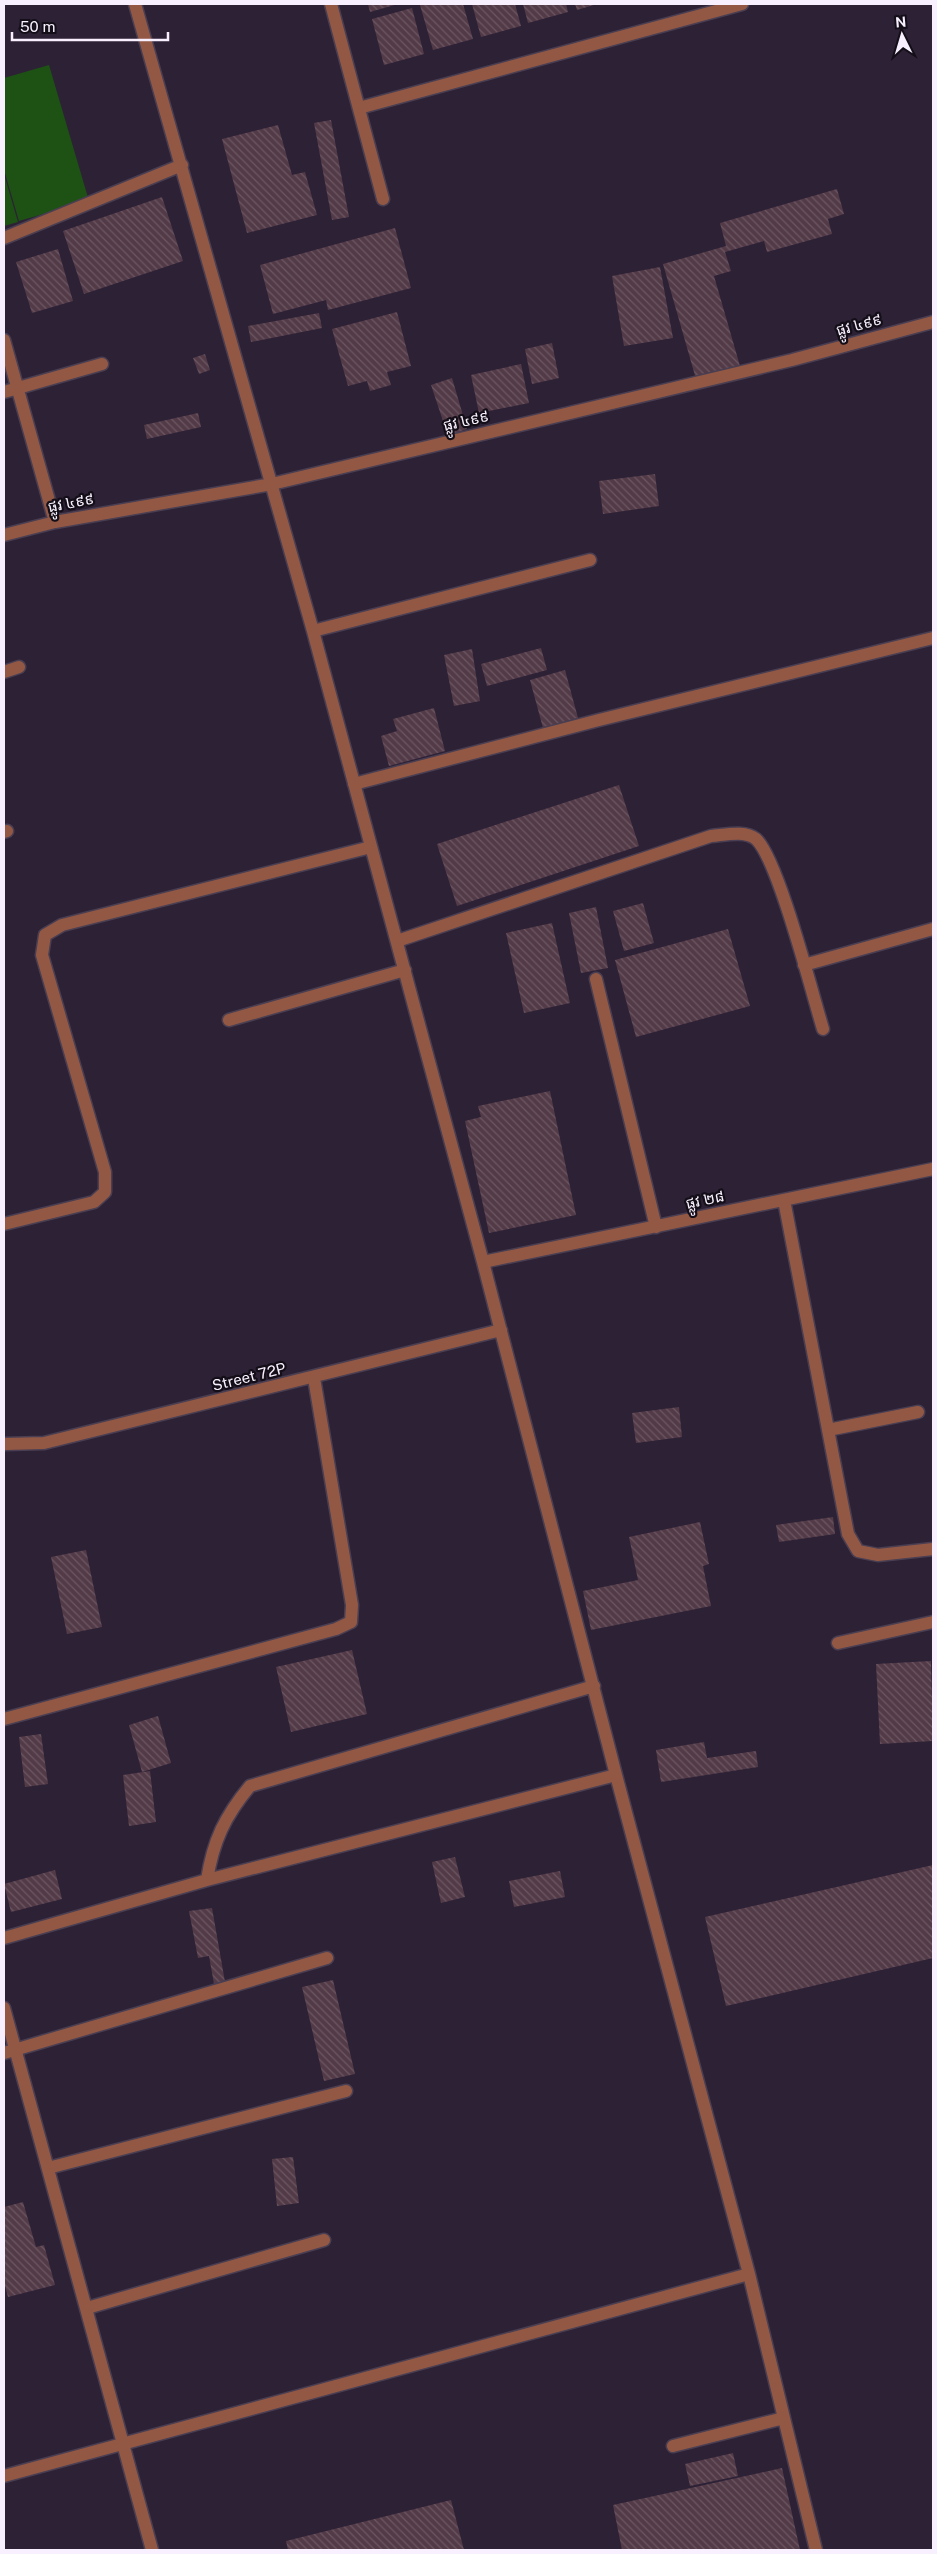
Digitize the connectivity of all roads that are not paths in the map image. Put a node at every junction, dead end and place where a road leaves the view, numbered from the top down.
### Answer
1 (138, 4) edge
2 (331, 4) edge
3 (742, 4) edge
4 (359, 108) junction
5 (182, 165) junction
6 (384, 199) dead end
7 (4, 238) edge
8 (933, 322) edge
9 (4, 340) edge
10 (102, 364) dead end
11 (17, 388) junction
12 (4, 392) edge
13 (272, 484) junction
14 (55, 522) junction
15 (4, 535) edge
16 (590, 560) dead end
17 (313, 631) junction
18 (933, 638) edge
19 (19, 667) dead end
20 (4, 672) edge
21 (354, 784) junction
22 (371, 847) junction
23 (933, 929) edge
24 (397, 941) junction
25 (804, 965) junction
26 (405, 970) junction
27 (596, 979) dead end
28 (229, 1020) dead end
29 (824, 1029) dead end
30 (933, 1169) edge
31 (784, 1200) junction
32 (4, 1224) edge
33 (656, 1227) junction
34 (483, 1262) junction
35 (501, 1330) junction
36 (314, 1378) junction
37 (918, 1412) dead end
38 (828, 1430) junction
39 (4, 1444) edge
40 (933, 1549) edge
41 (933, 1622) edge
42 (838, 1643) dead end
43 (594, 1686) junction
44 (4, 1719) edge
45 (616, 1775) junction
46 (207, 1880) junction
47 (4, 1938) edge
48 (327, 1958) dead end
49 (4, 2008) edge
50 (17, 2050) junction
51 (4, 2053) edge
52 (346, 2091) dead end
53 (48, 2168) junction
54 (324, 2240) dead end
55 (749, 2274) junction
56 (87, 2308) junction
57 (784, 2418) junction
58 (123, 2443) junction
59 (672, 2446) dead end
60 (4, 2476) edge
61 (152, 2550) edge
62 (816, 2550) edge

1 - 5 street
2 - 4 street
3 - 4 street
4 - 6 street
5 - 7 street
5 - 13 street
8 - 13 street, ផ្លូវ ៤៩៩
9 - 11 street
10 - 11 street
11 - 12 street
11 - 14 street
13 - 14 street, ផ្លូវ ៤៩៩
13 - 17 street
14 - 15 street, ផ្លូវ ៤៩៩
16 - 17 street
17 - 21 street
18 - 21 street
19 - 20 street
21 - 22 street
22 - 24 street
22 - 32 street
23 - 25 street
24 - 25 street
24 - 26 street
25 - 29 street
26 - 28 street
26 - 34 street
27 - 33 street
30 - 31 street, ផ្លូវ ២៨
31 - 33 street, ផ្លូវ ២៨
31 - 38 street
33 - 34 street, ផ្លូវ ២៨
34 - 35 street
35 - 36 street, Street 72P
35 - 43 street
36 - 39 street, Street 72P
36 - 44 street
37 - 38 street
38 - 40 street
41 - 42 street
43 - 45 street
43 - 46 street
45 - 46 street
45 - 55 street
46 - 47 street
48 - 50 street
49 - 50 street
50 - 51 street
50 - 53 street
52 - 53 street
53 - 56 street
54 - 56 street
55 - 57 street
55 - 58 street
56 - 58 street
57 - 59 street
57 - 62 street
58 - 60 street
58 - 61 street

